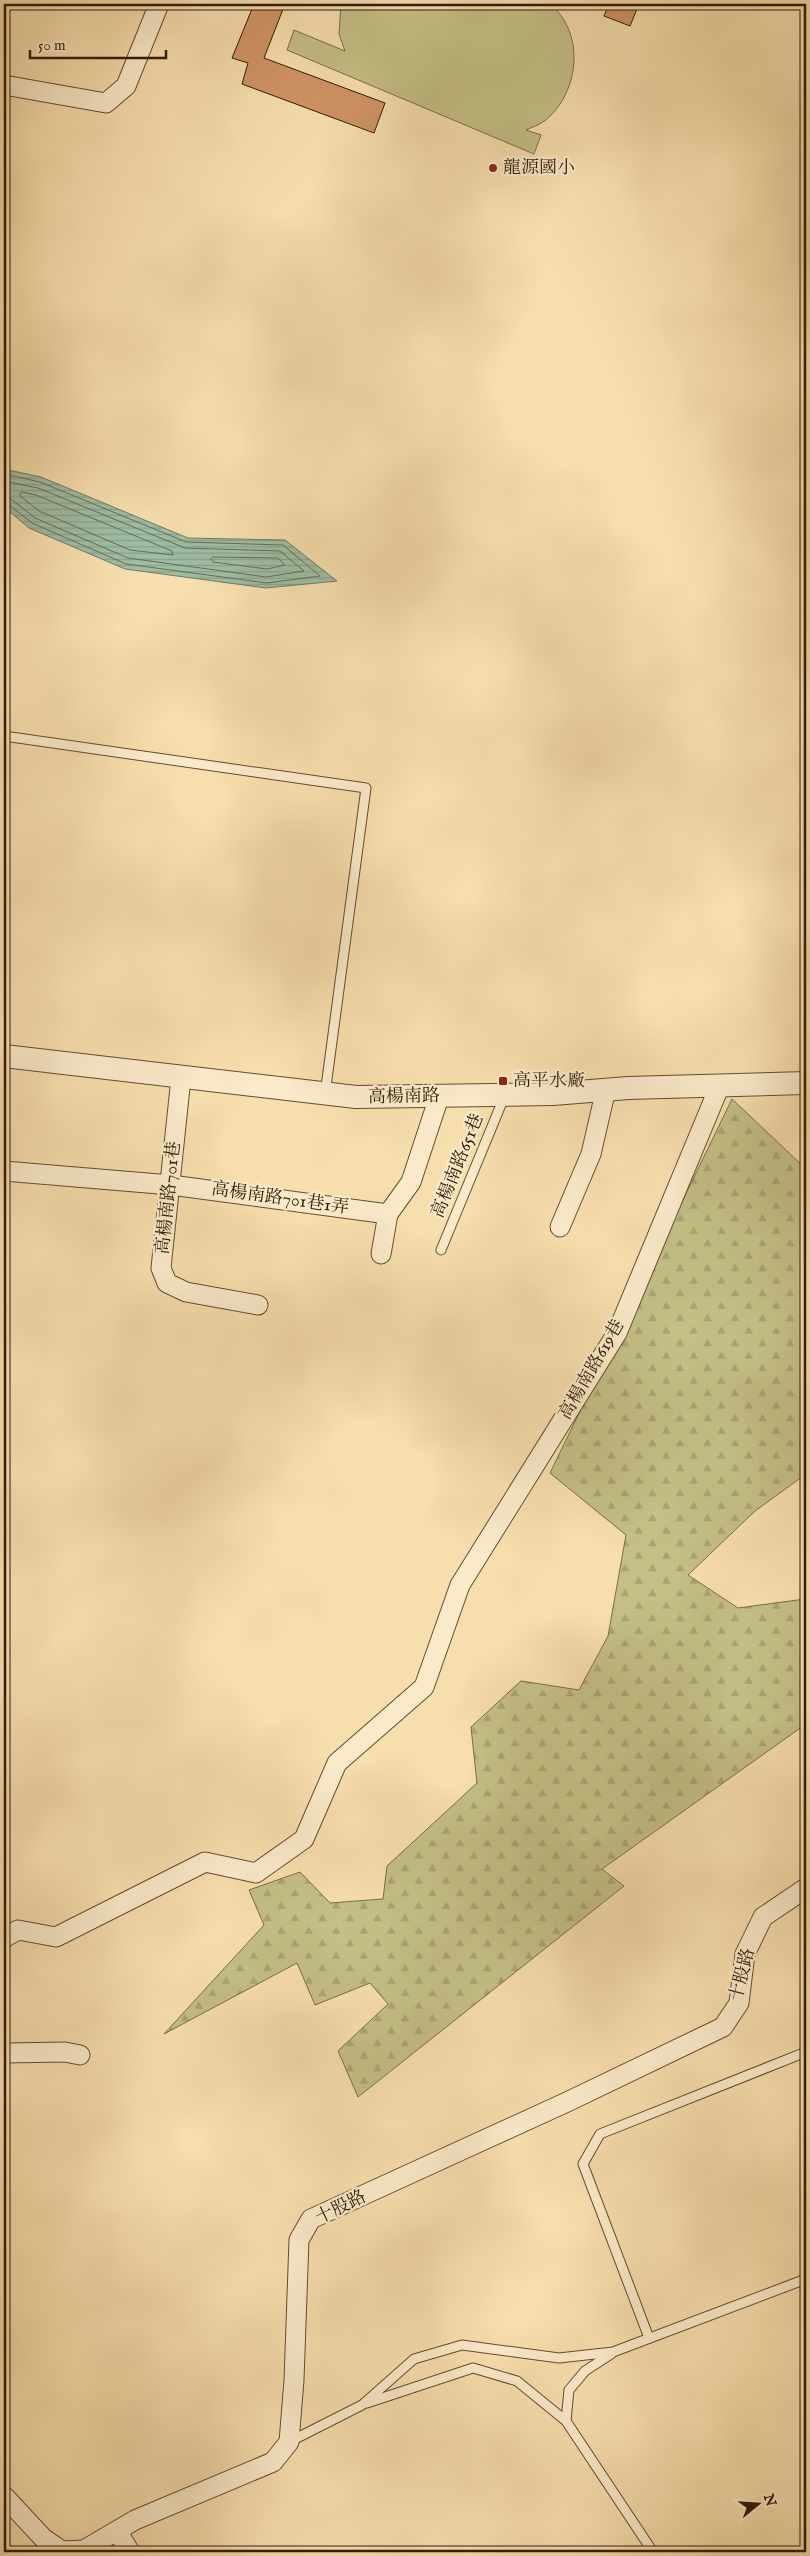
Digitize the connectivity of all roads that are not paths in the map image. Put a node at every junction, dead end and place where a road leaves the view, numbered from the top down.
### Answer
1 (159, 4) edge
2 (4, 85) edge
3 (4, 736) edge
4 (4, 1056) edge
5 (181, 1078) junction
6 (806, 1083) edge
7 (720, 1085) junction
8 (606, 1089) junction
9 (325, 1094) junction
10 (505, 1095) junction
11 (439, 1097) junction
12 (4, 1171) edge
13 (171, 1185) junction
14 (388, 1214) junction
15 (560, 1227) dead end
16 (441, 1250) dead end
17 (381, 1254) dead end
18 (258, 1305) dead end
19 (806, 1888) edge
20 (4, 1938) edge
21 (806, 2052) edge
22 (4, 2053) edge
23 (80, 2055) dead end
24 (806, 2279) edge
25 (649, 2338) junction
26 (613, 2352) junction
27 (362, 2405) junction
28 (566, 2421) junction
29 (289, 2442) junction
30 (4, 2496) edge
31 (117, 2531) junction
32 (130, 2552) edge
33 (652, 2552) edge

1 - 2 street
3 - 9 lane
4 - 5 street, 高楊南路
5 - 9 street, 高楊南路
5 - 13 street, 高楊南路701巷
6 - 7 street, 高楊南路
7 - 8 street, 高楊南路
7 - 20 street, 高楊南路619巷
8 - 10 street, 高楊南路
8 - 15 street
9 - 11 street, 高楊南路
10 - 11 street, 高楊南路
10 - 16 lane, 高楊南路651巷
11 - 14 street
12 - 13 street, 高楊南路701巷1弄
13 - 14 street, 高楊南路701巷1弄
13 - 18 street, 高楊南路701巷
14 - 17 street
19 - 29 street, 十股路
21 - 25 lane
22 - 23 street
24 - 25 lane
25 - 26 lane
26 - 27 lane
26 - 28 lane
27 - 28 lane
27 - 29 lane
28 - 33 lane
29 - 31 street
30 - 31 street
31 - 32 street

